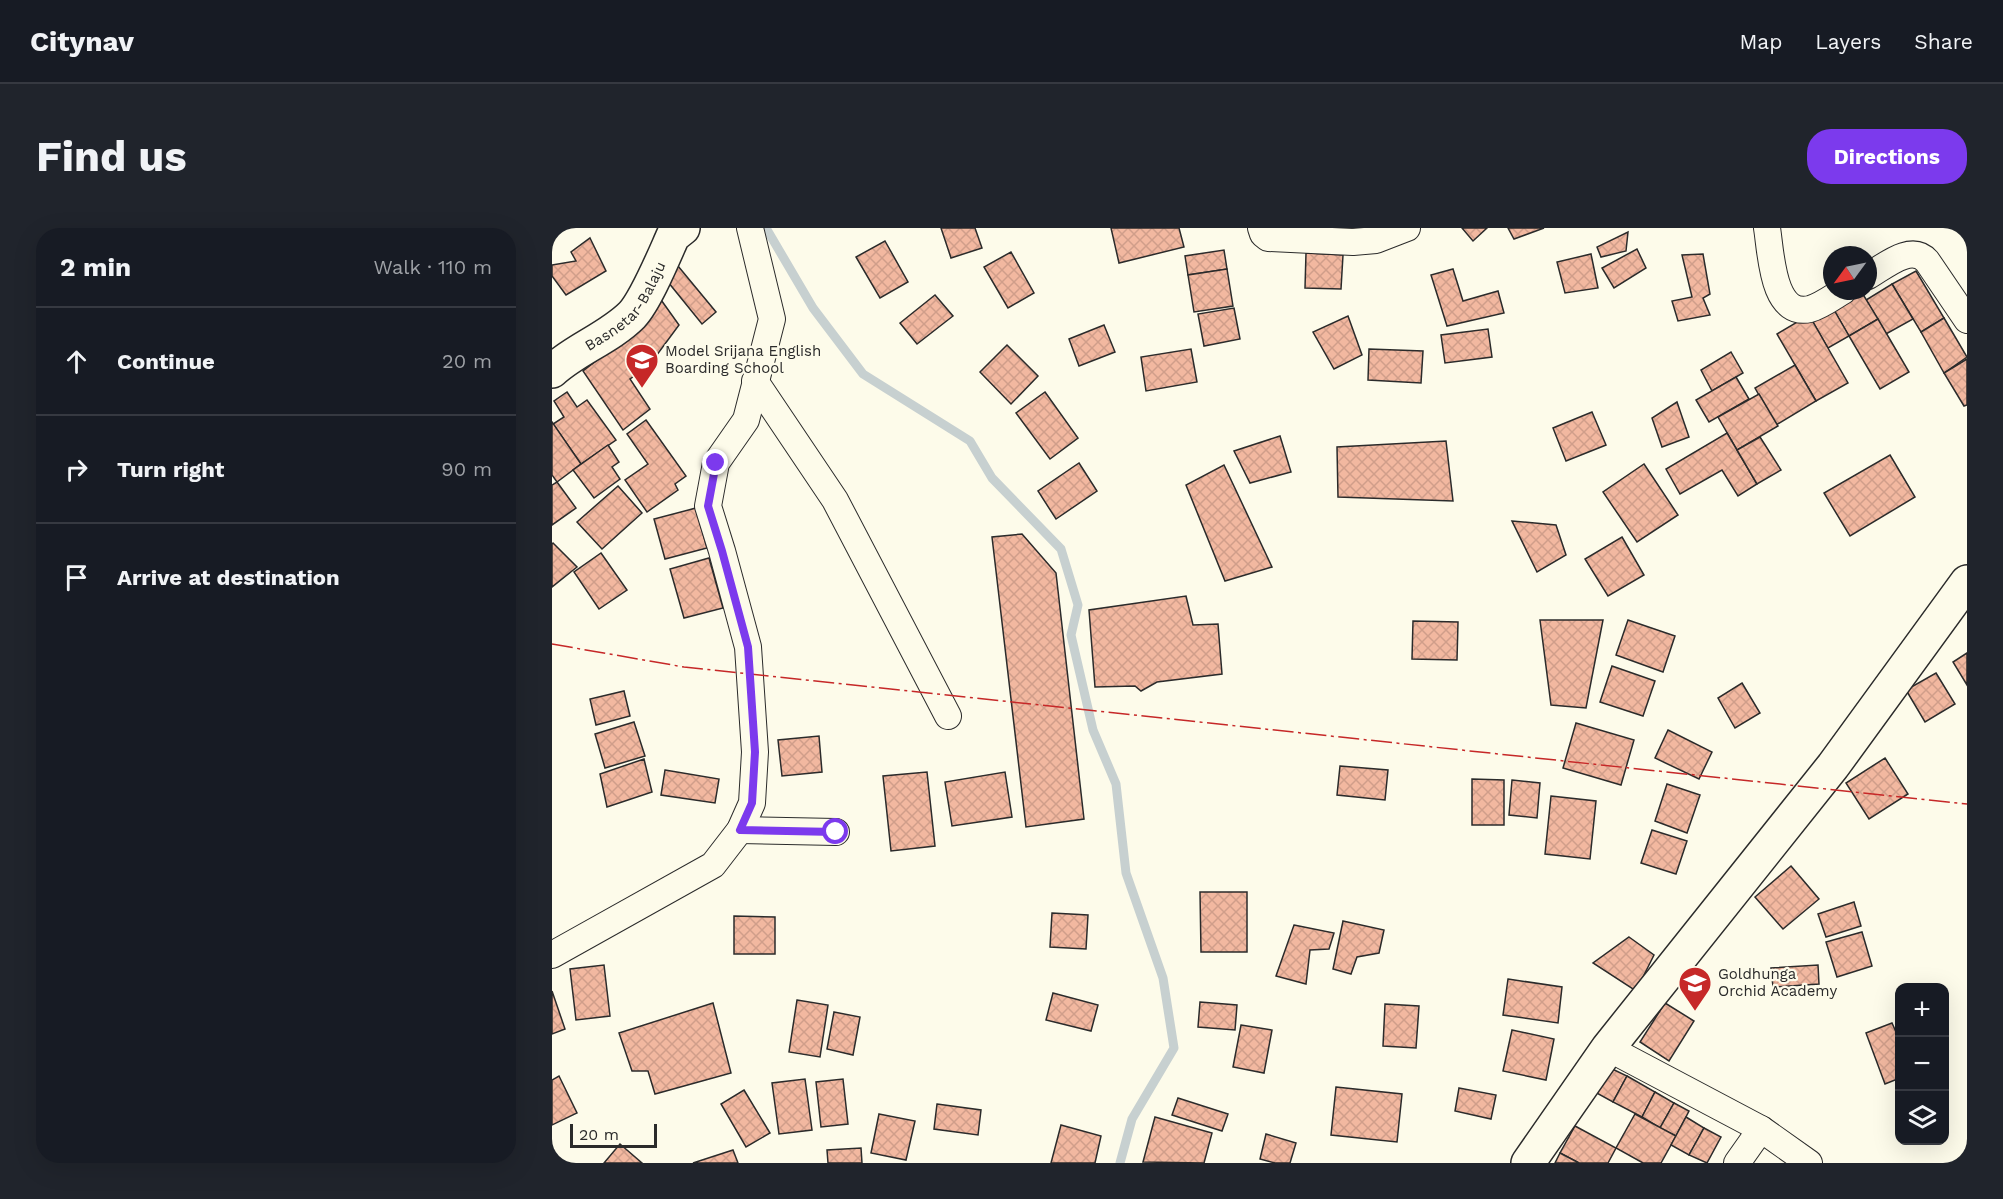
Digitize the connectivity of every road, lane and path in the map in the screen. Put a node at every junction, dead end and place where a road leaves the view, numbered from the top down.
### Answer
1 (683, 228) edge
2 (750, 228) edge
3 (1261, 228) edge
4 (1407, 228) edge
5 (1767, 228) edge
6 (1877, 271) edge
7 (1826, 300) edge
8 (1967, 320) edge
9 (552, 371) edge
10 (755, 381) junction
11 (1967, 582) edge
12 (948, 716) dead end
13 (740, 830) junction
14 (836, 832) dead end
15 (552, 955) edge
16 (1608, 1048) junction
17 (1761, 1129) junction
18 (1528, 1163) edge
19 (1737, 1163) edge
20 (1809, 1163) edge

1 - 9 street, Basnetar-Balaju
2 - 10 street
3 - 4 street
5 - 7 street
6 - 8 street
10 - 12 street
10 - 13 street
11 - 16 street
13 - 14 street
13 - 15 street
16 - 17 street
16 - 18 street
17 - 19 street
17 - 20 street

